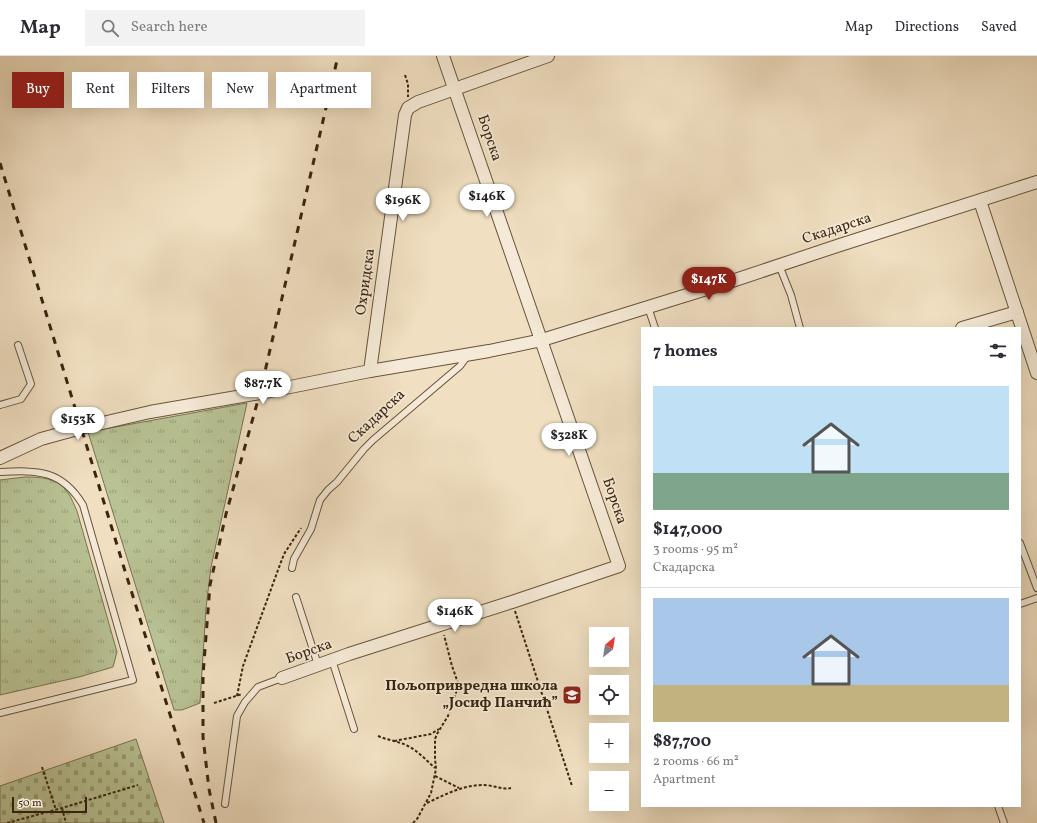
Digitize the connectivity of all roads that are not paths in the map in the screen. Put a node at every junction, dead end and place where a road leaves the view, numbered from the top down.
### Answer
1 (443, 56) edge
2 (548, 56) edge
3 (455, 88) junction
4 (1037, 182) edge
5 (980, 201) junction
6 (779, 265) junction
7 (648, 307) junction
8 (1017, 312) junction
9 (655, 327) edge
10 (800, 327) edge
11 (965, 327) edge
12 (542, 340) junction
13 (18, 345) dead end
14 (468, 355) junction
15 (370, 371) junction
16 (1037, 373) edge
17 (0, 405) edge
18 (0, 458) edge
19 (0, 472) edge
20 (1021, 546) edge
21 (292, 568) dead end
22 (1037, 588) edge
23 (296, 597) dead end
24 (1037, 598) edge
25 (1021, 604) edge
26 (332, 660) junction
27 (318, 665) junction
28 (282, 678) joint
29 (0, 713) edge
30 (354, 729) dead end
31 (224, 804) dead end
32 (998, 807) edge
33 (1004, 823) edge

1 - 3 street, Борска
2 - 3 street
3 - 12 street, Борска
3 - 15 street, Охридска
4 - 5 street, Скадарска
5 - 6 street, Скадарска
5 - 8 street
6 - 7 street, Скадарска
6 - 10 lane
7 - 9 lane
7 - 12 street, Скадарска
8 - 11 street
8 - 16 street
12 - 14 street, Скадарска
12 - 26 street, Борска
13 - 17 lane
14 - 15 street, Скадарска
14 - 21 lane, Скадарска
15 - 18 street, Скадарска
19 - 29 lane
20 - 22 lane
23 - 27 lane
24 - 25 lane
26 - 27 street, Борска
26 - 30 lane
27 - 28 street, Борска
28 - 31 lane
32 - 33 lane

